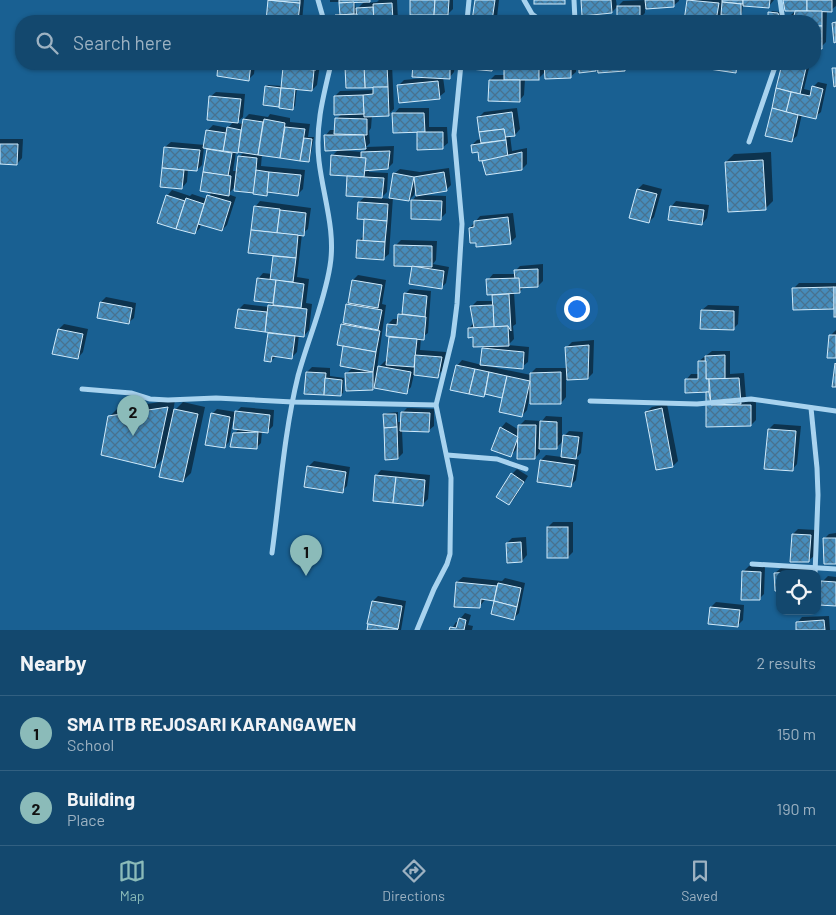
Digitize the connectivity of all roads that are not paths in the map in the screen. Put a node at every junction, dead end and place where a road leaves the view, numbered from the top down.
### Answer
1 (318, 0) edge
2 (470, 0) edge
3 (524, 0) edge
4 (574, 0) edge
5 (780, 0) edge
6 (322, 15) edge
7 (468, 15) edge
8 (533, 15) edge
9 (575, 15) edge
10 (782, 15) edge
11 (329, 70) edge
12 (460, 70) edge
13 (774, 70) edge
14 (749, 142) dead end
15 (82, 389) dead end
16 (590, 401) dead end
17 (293, 402) junction
18 (436, 405) junction
19 (811, 408) junction
20 (836, 411) edge
21 (447, 455) junction
22 (526, 469) dead end
23 (272, 552) dead end
24 (752, 564) dead end
25 (836, 569) edge
26 (806, 570) edge
27 (815, 570) edge
28 (821, 570) edge
29 (417, 630) edge

1 - 6 street
2 - 7 street
3 - 8 street
4 - 9 street
5 - 10 street
11 - 17 street
12 - 18 street
13 - 14 street
15 - 17 street
16 - 19 street
17 - 18 street
17 - 23 street
18 - 21 street
19 - 20 street
19 - 27 street
21 - 22 street
21 - 29 street
24 - 26 street
25 - 28 street

